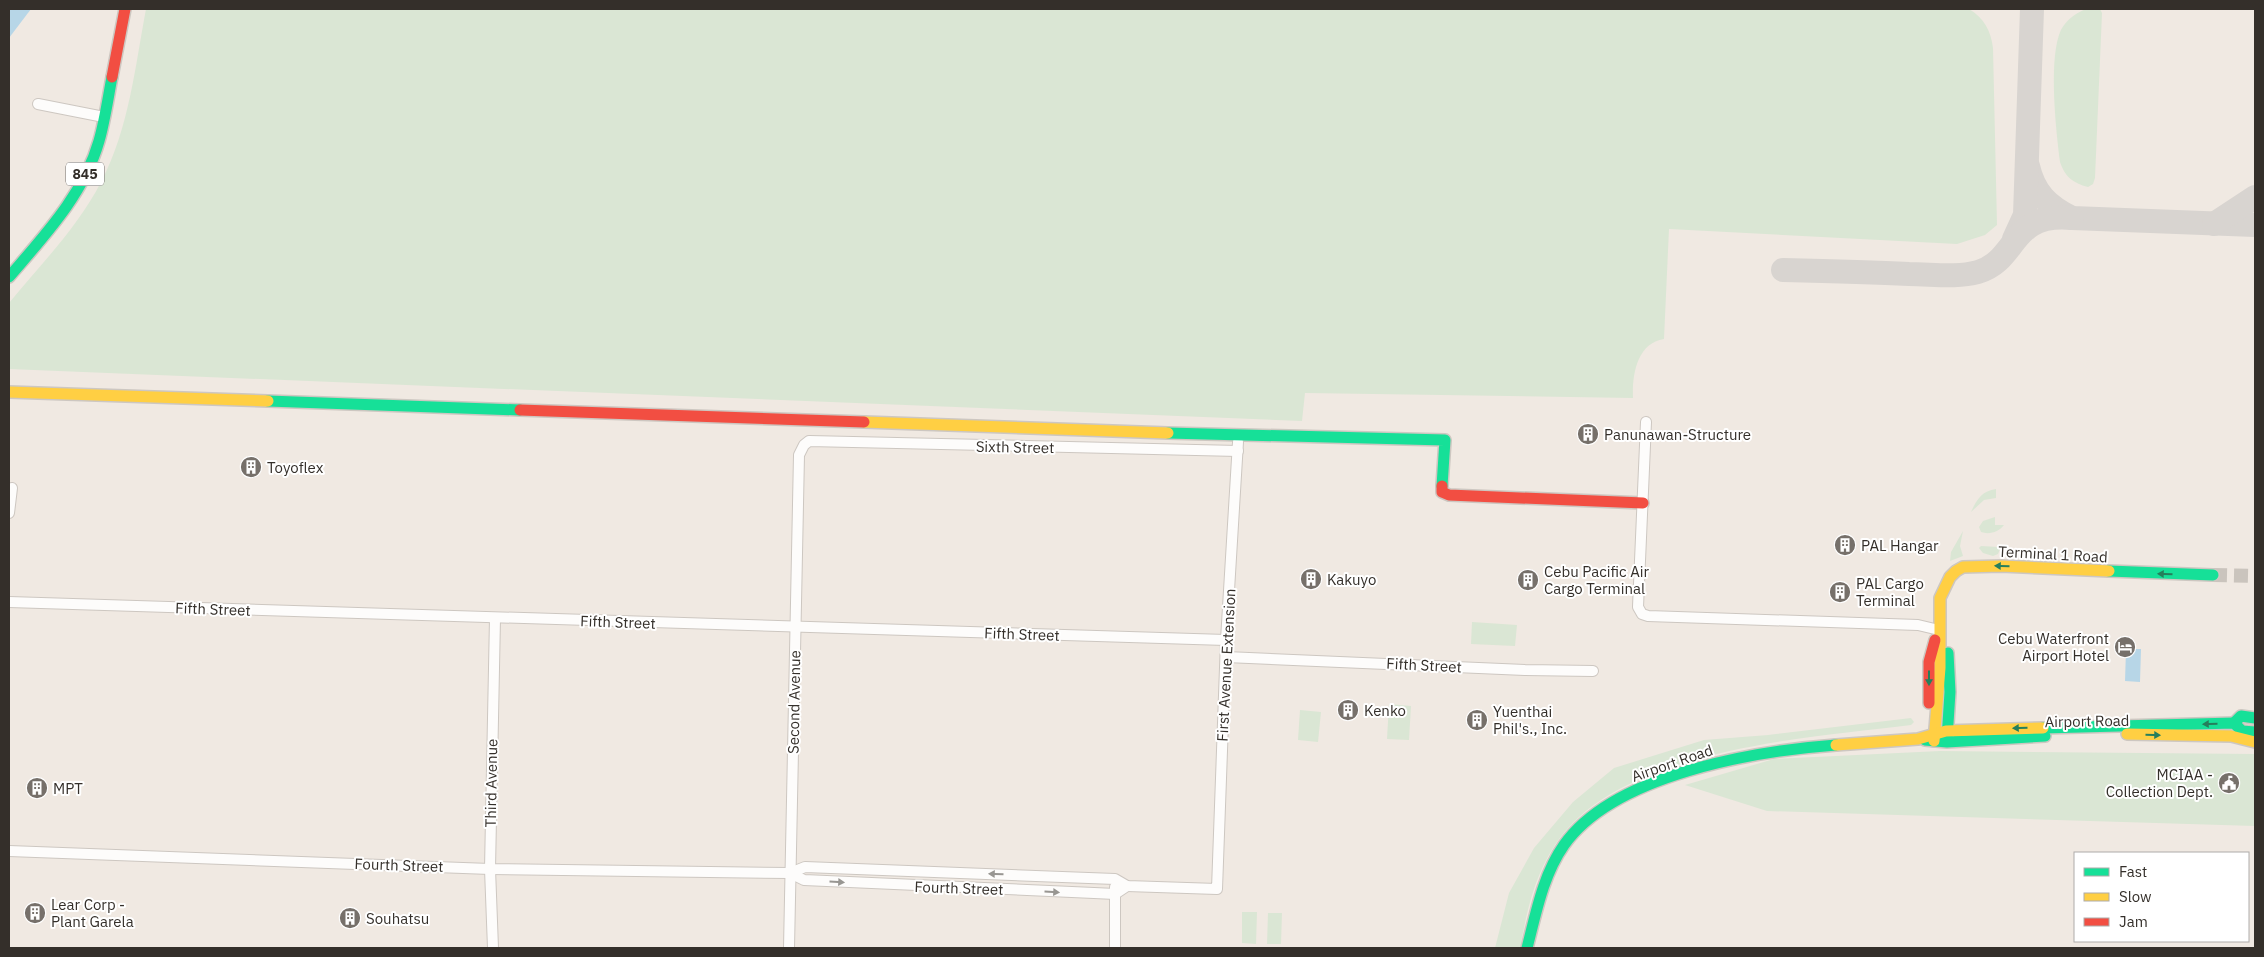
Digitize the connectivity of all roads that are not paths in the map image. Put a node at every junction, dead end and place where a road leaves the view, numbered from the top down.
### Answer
1 (125, 9) edge
2 (38, 104) dead end
3 (104, 117) junction
4 (9, 277) edge
5 (9, 392) edge
6 (1646, 422) dead end
7 (1238, 446) joint
8 (799, 455) joint
9 (12, 488) dead end
10 (1643, 503) junction
11 (9, 513) edge
12 (2214, 575) tunnel mouth
13 (9, 602) edge
14 (495, 618) junction
15 (795, 628) junction
16 (1939, 630) junction
17 (1226, 640) junction
18 (1226, 657) junction
19 (1593, 671) dead end
20 (2255, 718) edge
21 (2234, 724) junction
22 (2255, 732) edge
23 (1934, 737) junction
24 (1947, 737) junction
25 (1915, 739) junction
26 (2255, 742) edge
27 (9, 851) edge
28 (490, 869) junction
29 (911, 871) junction
30 (790, 873) junction
31 (966, 873) junction
32 (1026, 876) junction
33 (1094, 878) junction
34 (1115, 879) junction
35 (911, 886) junction
36 (1127, 886) junction
37 (965, 888) junction
38 (1217, 889) joint
39 (1025, 890) junction
40 (1094, 893) junction
41 (1114, 894) junction
42 (493, 948) edge
43 (789, 948) edge
44 (1115, 948) edge
45 (1527, 948) edge

1 - 3 street, 845
2 - 3 street
3 - 4 street, 845
5 - 10 street
6 - 10 street
7 - 8 street, Sixth Street
7 - 17 street, First Avenue Extension
8 - 15 street, Second Avenue
9 - 11 street
10 - 16 street
12 -> 16 street, Terminal 1 Road
13 - 14 street, Fifth Street
14 - 15 street, Fifth Street
14 - 28 street, Third Avenue
15 - 17 street, Fifth Street
15 - 30 street, Second Avenue
16 - 23 street, Terminal 1 Road
16 - 24 street, Terminal 1 Road
16 -> 25 street, Terminal 1 Road
17 - 18 street, First Avenue Extension
18 - 19 street, Fifth Street
18 - 38 street, First Avenue Extension
20 - 21 street, Airport Road
21 - 22 street, Airport Road
21 -> 24 street, Airport Road
23 - 24 street, Airport Road
23 - 25 street, Airport Road
24 -> 26 street, Airport Road
25 - 45 street, Airport Road
27 - 28 street, Fourth Street
28 - 30 street, Fourth Street
28 - 42 street, Third Avenue
29 - 30 street, Fourth Street
29 - 31 street, Fourth Street
29 - 35 street
30 -> 35 street, Fourth Street
30 - 43 street, Second Avenue
32 -> 31 street, Fourth Street
31 - 37 street
32 - 33 street, Fourth Street
32 - 39 street
33 - 34 street, Fourth Street
33 - 40 street
34 - 36 street, Fourth Street
34 - 41 street
35 - 37 street, Fourth Street
36 - 38 street, Fourth Street
36 - 41 street
37 - 39 street, Fourth Street
39 -> 40 street, Fourth Street
40 - 41 street, Fourth Street
41 - 44 street

